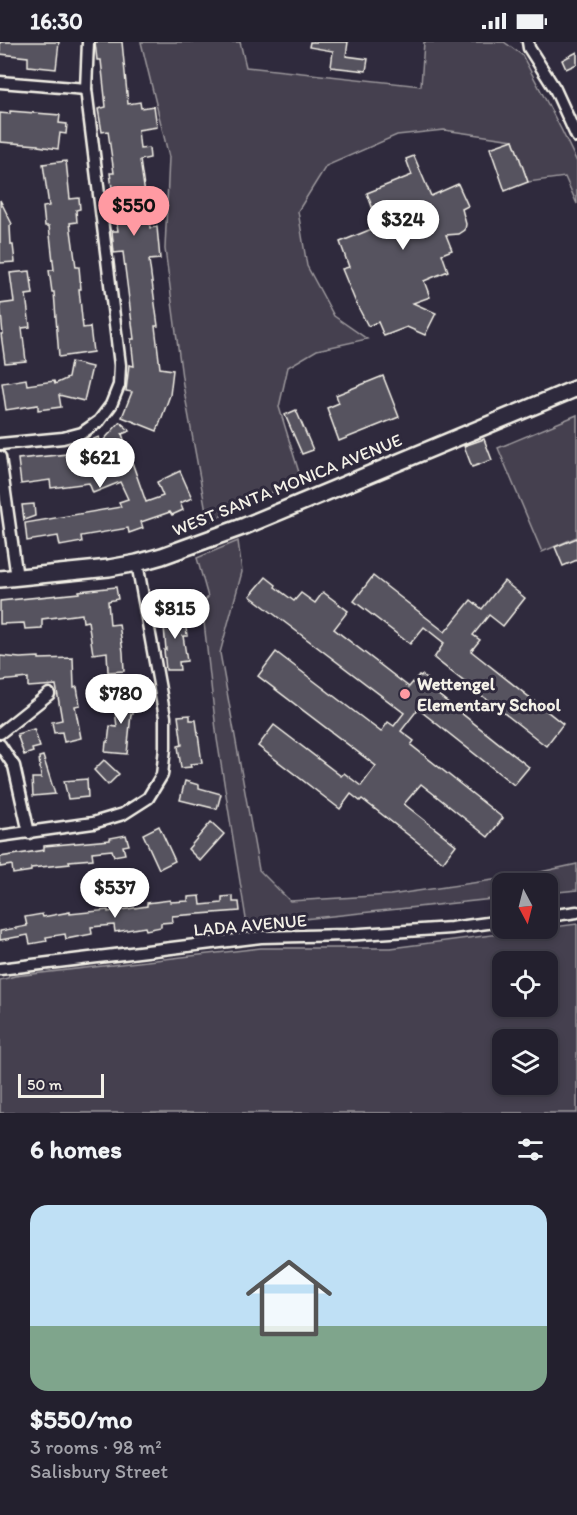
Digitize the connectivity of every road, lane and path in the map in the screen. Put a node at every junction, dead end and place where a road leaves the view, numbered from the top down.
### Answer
1 (88, 42) edge
2 (528, 42) edge
3 (0, 82) edge
4 (86, 89) junction
5 (577, 137) edge
6 (577, 388) edge
7 (0, 444) edge
8 (0, 457) edge
9 (137, 563) junction
10 (17, 578) junction
11 (0, 579) edge
12 (48, 694) dead end
13 (0, 733) edge
14 (0, 745) edge
15 (29, 833) junction
16 (0, 836) edge
17 (577, 912) edge
18 (558, 915) edge
19 (492, 922) edge
20 (0, 969) edge

1 - 4 street
2 - 5 street
3 - 4 street
4 - 7 street
6 - 9 main road, WEST SANTA MONICA AVENUE
8 - 10 street
9 - 10 main road, WEST SANTA MONICA AVENUE
9 - 15 street
10 - 11 main road, WEST SANTA MONICA AVENUE
12 - 13 street
14 - 15 street
15 - 16 street
17 - 18 street
19 - 20 street, LADA AVENUE

